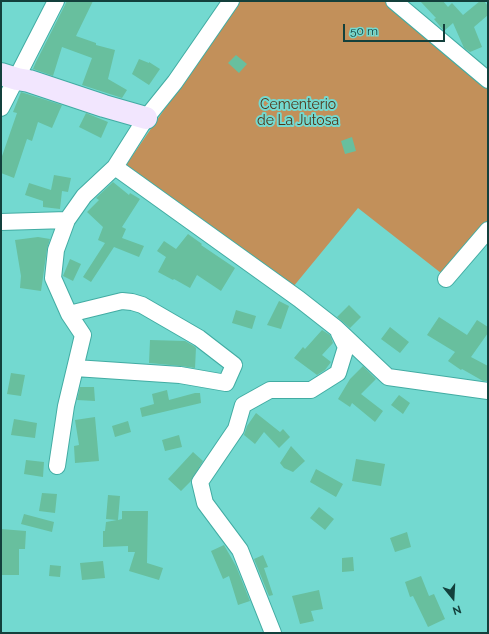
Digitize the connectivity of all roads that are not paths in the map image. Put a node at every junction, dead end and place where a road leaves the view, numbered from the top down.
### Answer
1 (56, 1) edge
2 (230, 1) edge
3 (394, 1) edge
4 (9, 77) edge
5 (488, 80) edge
6 (1, 108) edge
7 (146, 118) junction
8 (115, 166) junction
9 (67, 220) junction
10 (1, 222) edge
11 (488, 230) edge
12 (446, 279) dead end
13 (69, 314) junction
14 (336, 328) junction
15 (75, 368) junction
16 (488, 391) edge
17 (57, 466) dead end
18 (273, 633) edge

1 - 4 street
2 - 7 street
3 - 5 street
4 - 6 street
4 - 7 street
7 - 8 street
8 - 9 street
8 - 14 street
9 - 10 street
9 - 13 street
11 - 12 street
13 - 15 street
13 - 15 street
14 - 16 street
14 - 18 street
15 - 17 street

